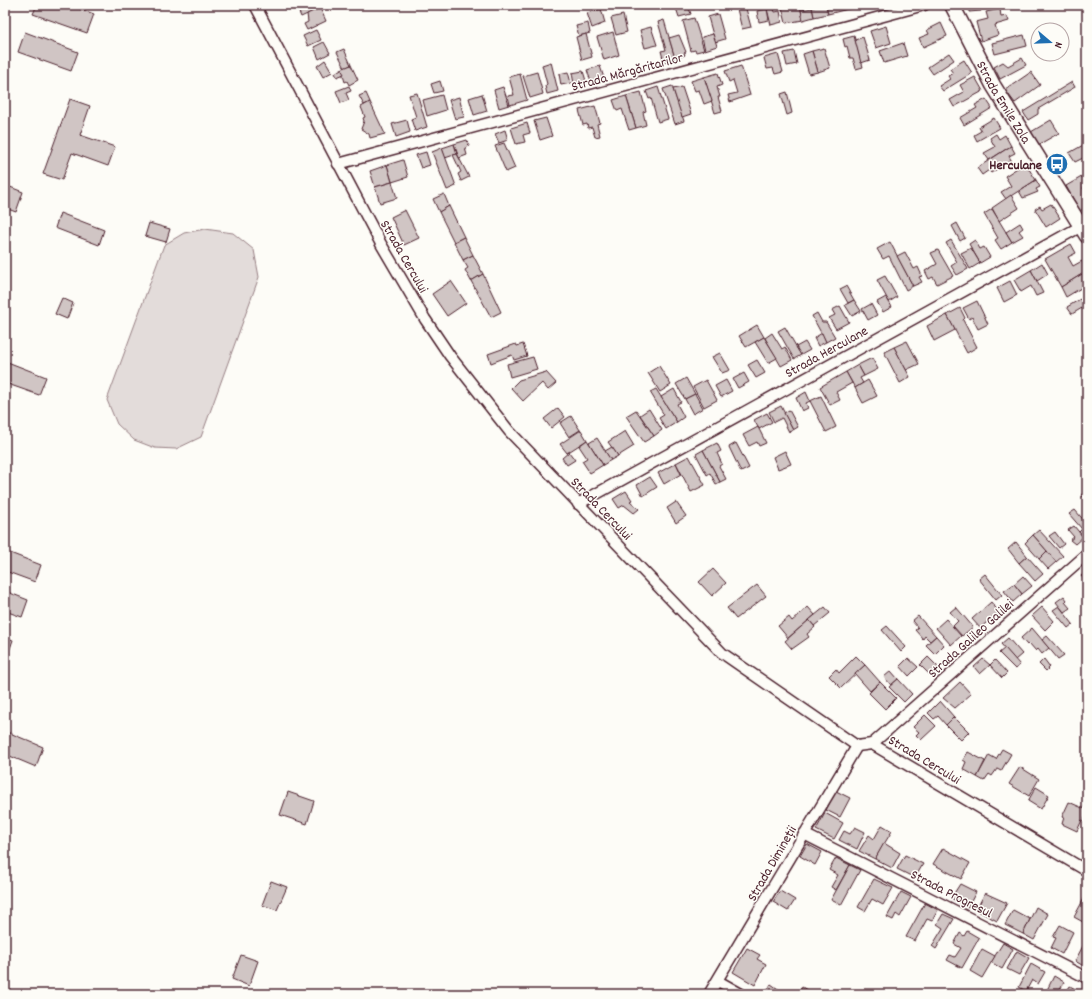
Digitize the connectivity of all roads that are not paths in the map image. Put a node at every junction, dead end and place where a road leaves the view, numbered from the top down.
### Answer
1 (255, 5) edge
2 (924, 5) edge
3 (952, 5) edge
4 (338, 164) junction
5 (1085, 228) edge
6 (578, 504) junction
7 (1087, 554) edge
8 (872, 744) junction
9 (857, 746) junction
10 (804, 834) junction
11 (1087, 871) edge
12 (1087, 978) edge
13 (718, 981) junction
14 (710, 994) edge
15 (741, 994) edge

1 - 4 street, Strada Cercului
2 - 4 street, Strada Mărgăritarilor
3 - 5 main road, Strada Emile Zola
4 - 6 street, Strada Cercului
5 - 6 street, Strada Herculane
6 - 9 street, Strada Cercului
7 - 8 street, Strada Galileo Galilei
8 - 9 street, Strada Cercului
8 - 11 street, Strada Cercului
9 - 10 street, Strada Dimineții
10 - 12 street, Strada Progresul
10 - 13 street, Strada Dimineții
13 - 14 street, Strada Dimineții
13 - 15 street

